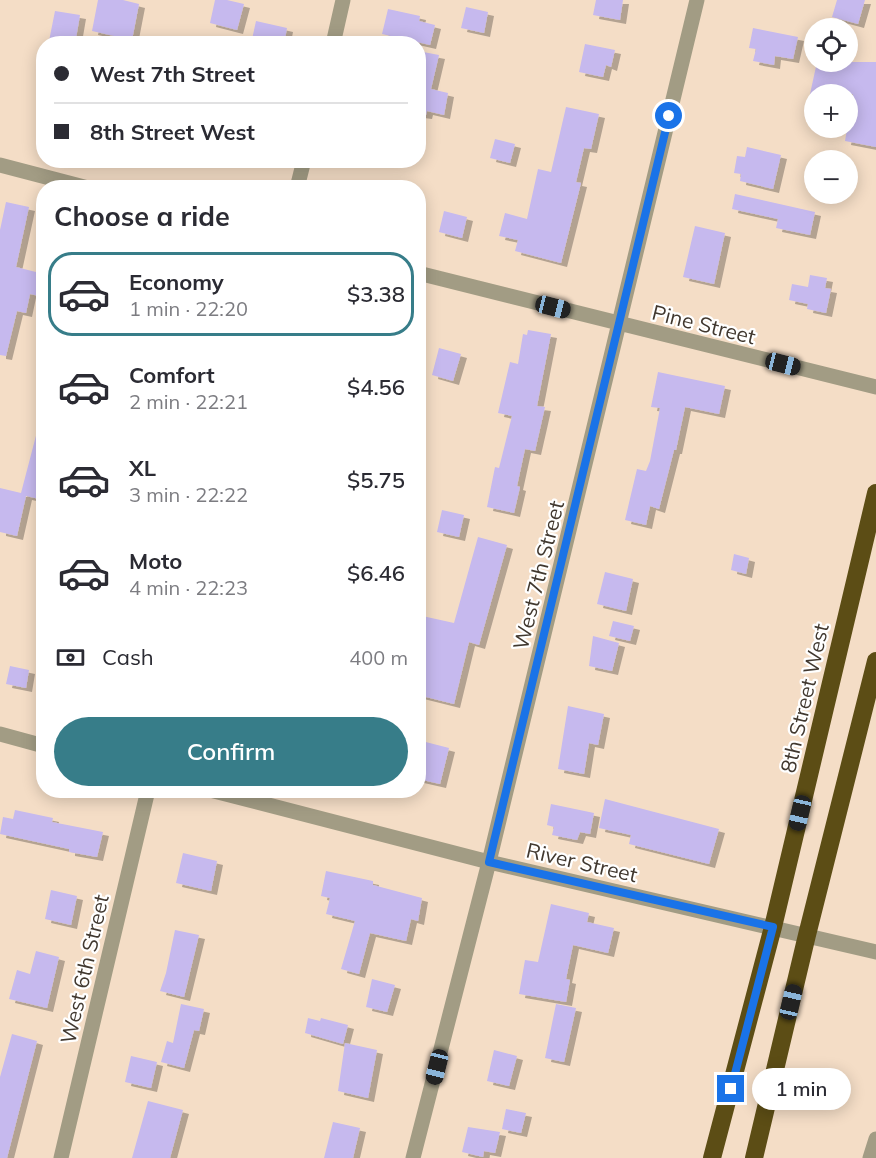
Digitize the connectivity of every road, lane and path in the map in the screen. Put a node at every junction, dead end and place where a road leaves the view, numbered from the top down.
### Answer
1 (343, 0) edge
2 (697, 0) edge
3 (335, 36) edge
4 (0, 165) edge
5 (57, 180) edge
6 (426, 275) edge
7 (620, 324) junction
8 (876, 387) edge
9 (876, 493) edge
10 (876, 661) edge
11 (0, 734) edge
12 (36, 744) edge
13 (146, 798) edge
14 (241, 798) edge
15 (489, 862) junction
16 (773, 927) junction
17 (807, 935) junction
18 (876, 952) edge
19 (876, 1139) edge
20 (61, 1158) edge
21 (413, 1158) edge
22 (712, 1158) edge
23 (754, 1158) edge
24 (870, 1158) edge

1 - 3 street
2 - 7 street, West 7th Street
4 - 5 street
6 - 7 street, Pine Street
7 - 8 street, Pine Street
7 - 15 street, West 7th Street
9 - 16 highway, 8th Street West
10 - 17 highway
11 - 12 street
13 - 20 street, West 6th Street
14 - 15 street, River Street
15 - 16 street, River Street
15 - 21 street, West 7th Street
16 - 17 street, River Street
16 - 22 highway, 8th Street West
17 - 18 street, River Street
17 - 23 highway
19 - 24 street

